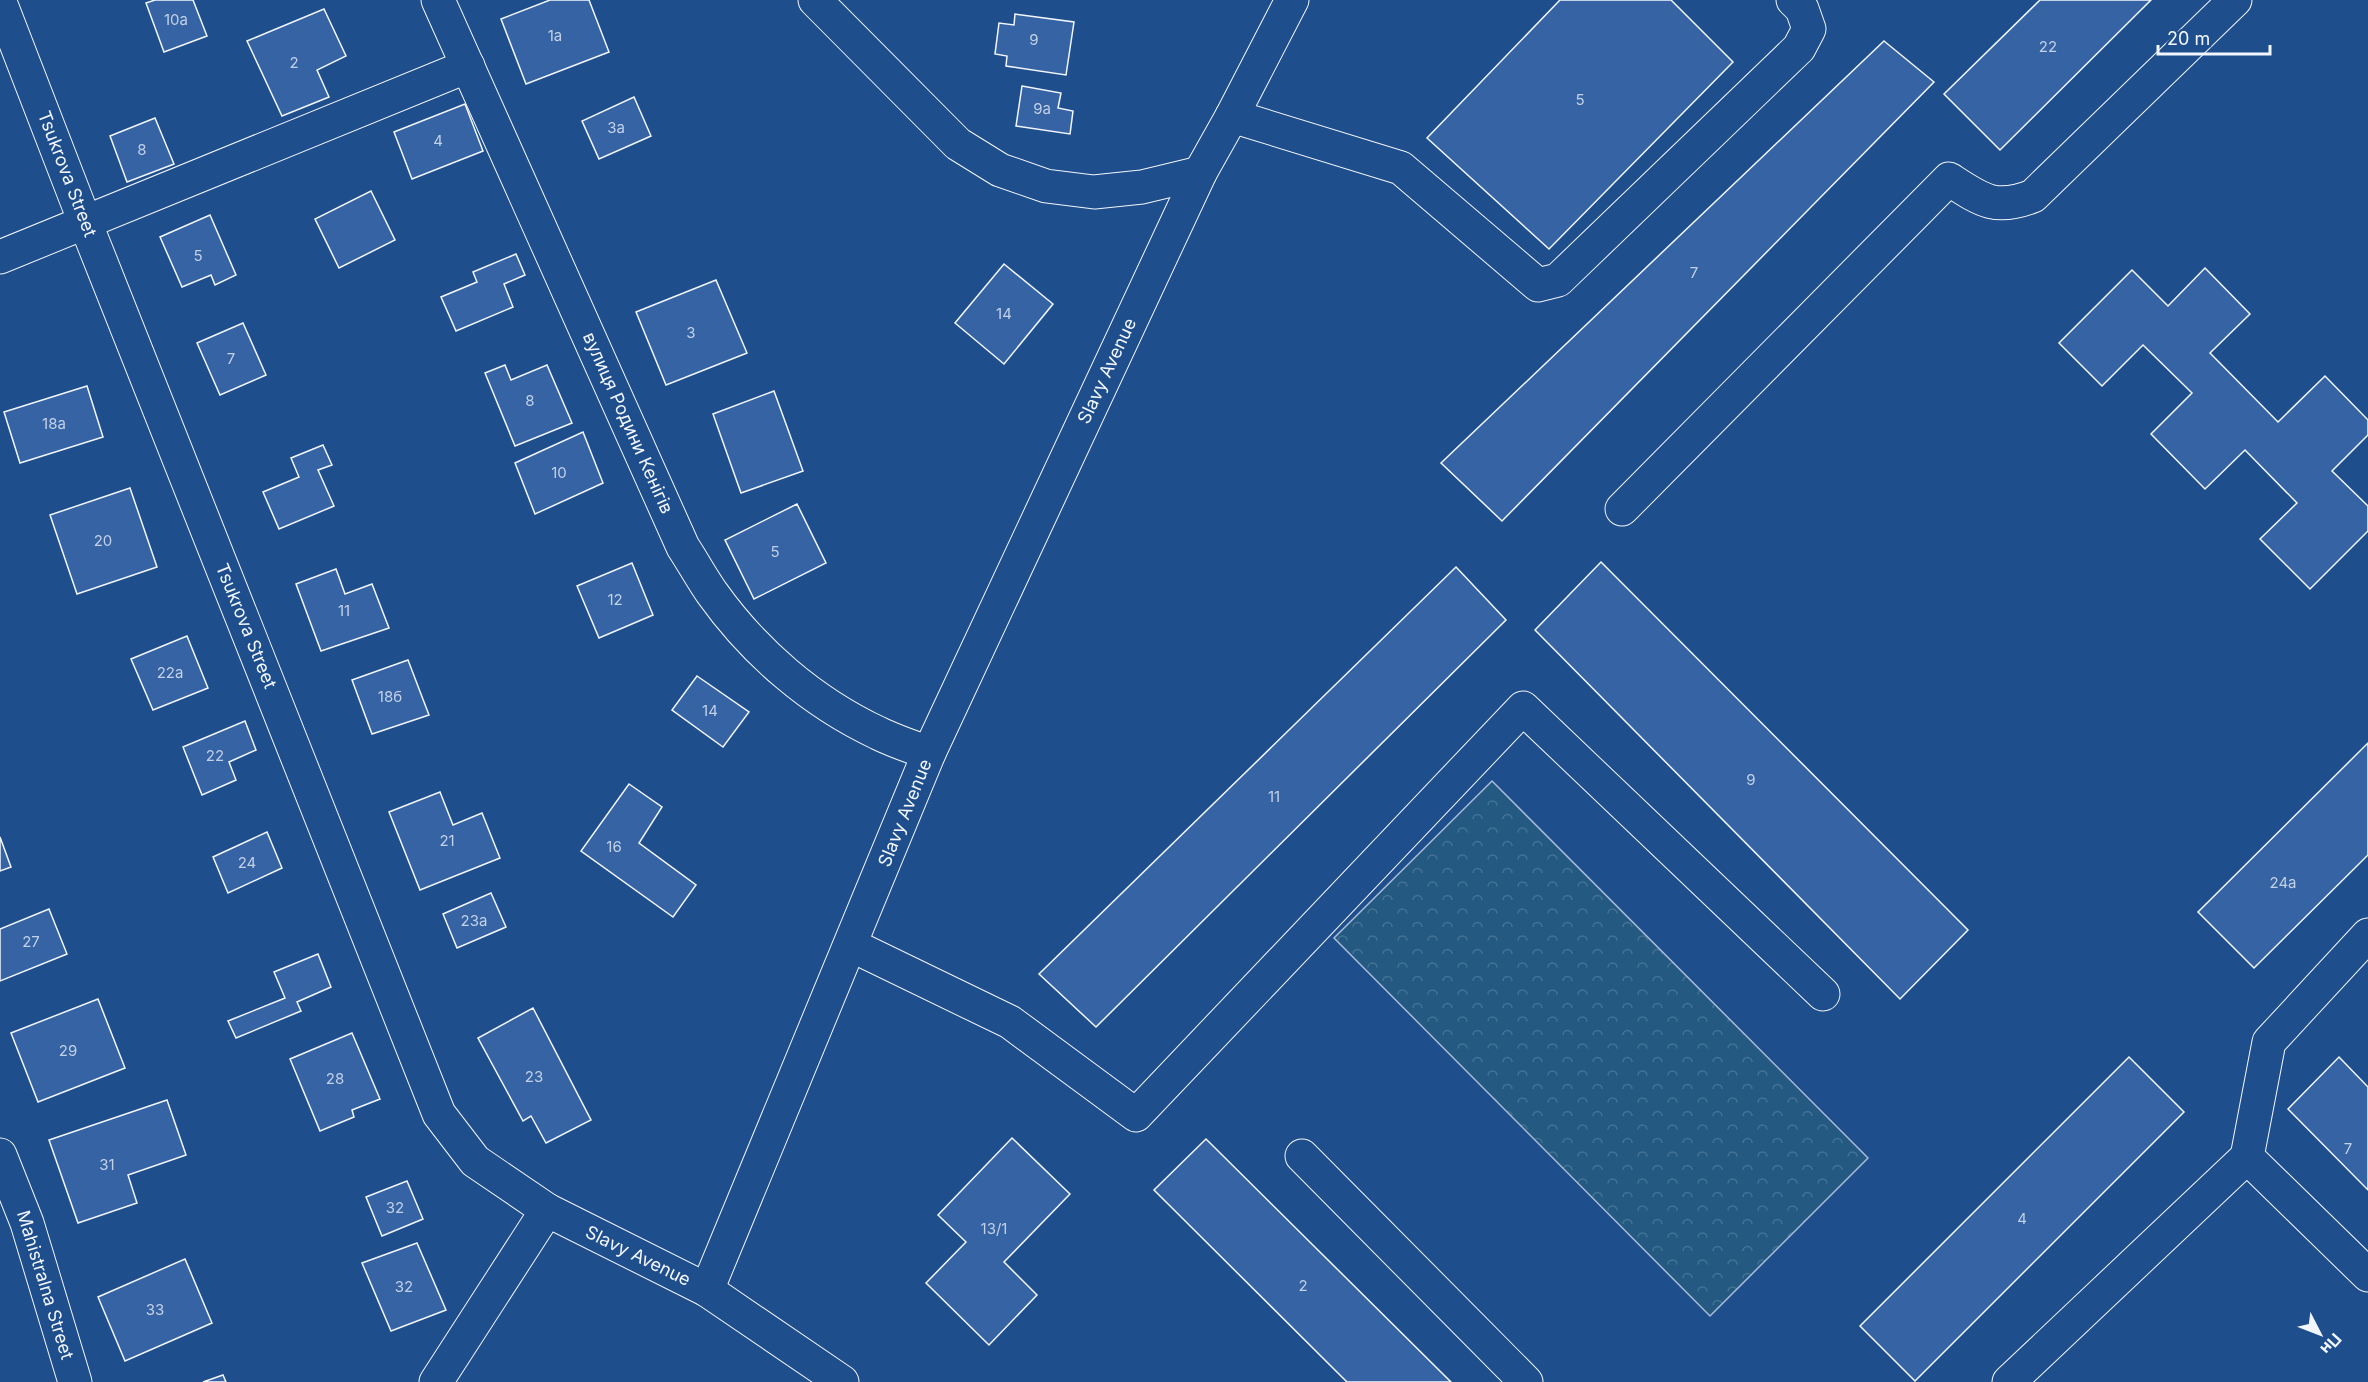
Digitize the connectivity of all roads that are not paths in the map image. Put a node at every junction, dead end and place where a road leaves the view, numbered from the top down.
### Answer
1 (438, 0) edge
2 (815, 0) edge
3 (1292, 0) edge
4 (1792, 0) edge
5 (2235, 0) edge
6 (0, 2) edge
7 (468, 66) junction
8 (1232, 116) junction
9 (1200, 173) junction
10 (85, 222) junction
11 (0, 257) edge
12 (1623, 509) dead end
13 (929, 753) junction
14 (2368, 935) edge
15 (851, 945) junction
16 (1824, 993) dead end
17 (0, 1155) edge
18 (1302, 1156) dead end
19 (2247, 1157) junction
20 (547, 1210) junction
21 (2368, 1275) edge
22 (707, 1290) junction
23 (75, 1382) edge
24 (436, 1382) edge
25 (842, 1382) edge
26 (1526, 1382) edge
27 (2009, 1382) edge

1 - 7 street, вулиця Родини Кенігів
2 - 9 street
3 - 8 street, Slavy Avenue
4 - 8 street
5 - 12 street
6 - 10 street, Tsukrova Street
7 - 10 street
7 - 13 street, вулиця Родини Кенігів
8 - 9 street, Slavy Avenue
9 - 13 street, Slavy Avenue
10 - 11 street
10 - 20 street, Tsukrova Street
13 - 15 street, Slavy Avenue
14 - 19 street
15 - 16 street
15 - 22 street, Slavy Avenue
17 - 23 street, Mahistralna Street
18 - 26 street
19 - 21 street
19 - 27 street
20 - 22 street, Slavy Avenue
20 - 24 street
22 - 25 street

